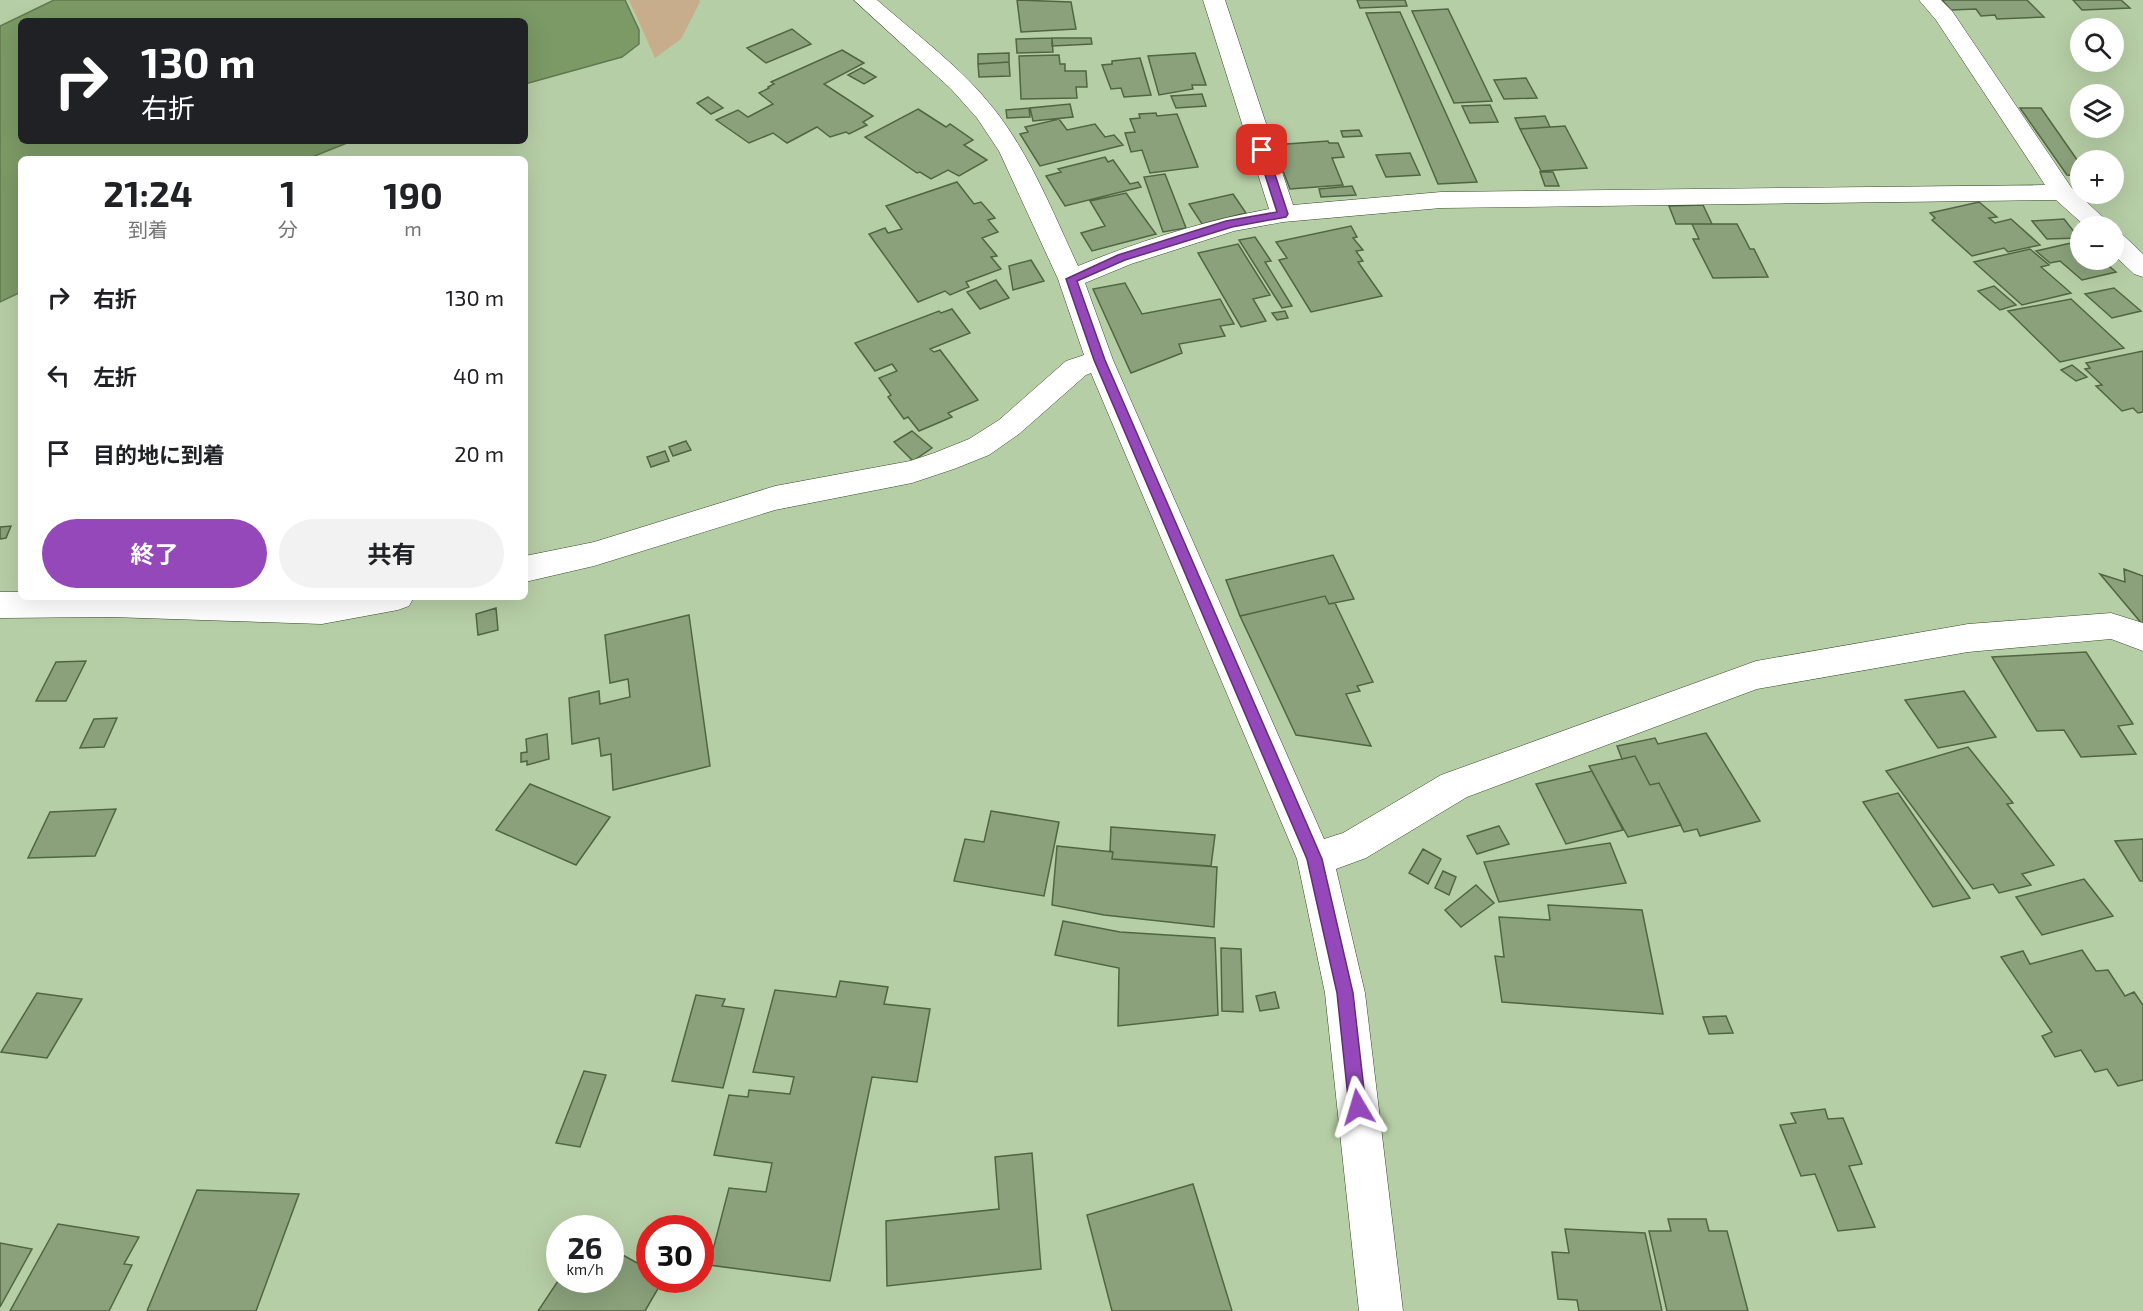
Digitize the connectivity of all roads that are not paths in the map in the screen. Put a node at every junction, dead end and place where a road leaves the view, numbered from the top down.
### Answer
1 (865, 0) edge
2 (1214, 0) edge
3 (1930, 0) edge
4 (2062, 192) junction
5 (1283, 214) junction
6 (2087, 216) edge
7 (2124, 250) edge
8 (2143, 268) edge
9 (1071, 279) junction
10 (1100, 360) junction
11 (528, 568) edge
12 (382, 600) edge
13 (0, 605) edge
14 (2143, 637) edge
15 (1315, 859) junction
16 (1381, 1311) edge

1 - 9 street
2 - 5 street
3 - 4 street
4 - 5 street
4 - 6 street
5 - 9 street
7 - 8 street
9 - 10 street
10 - 11 street
10 - 15 street
12 - 13 street
14 - 15 street
15 - 16 street

